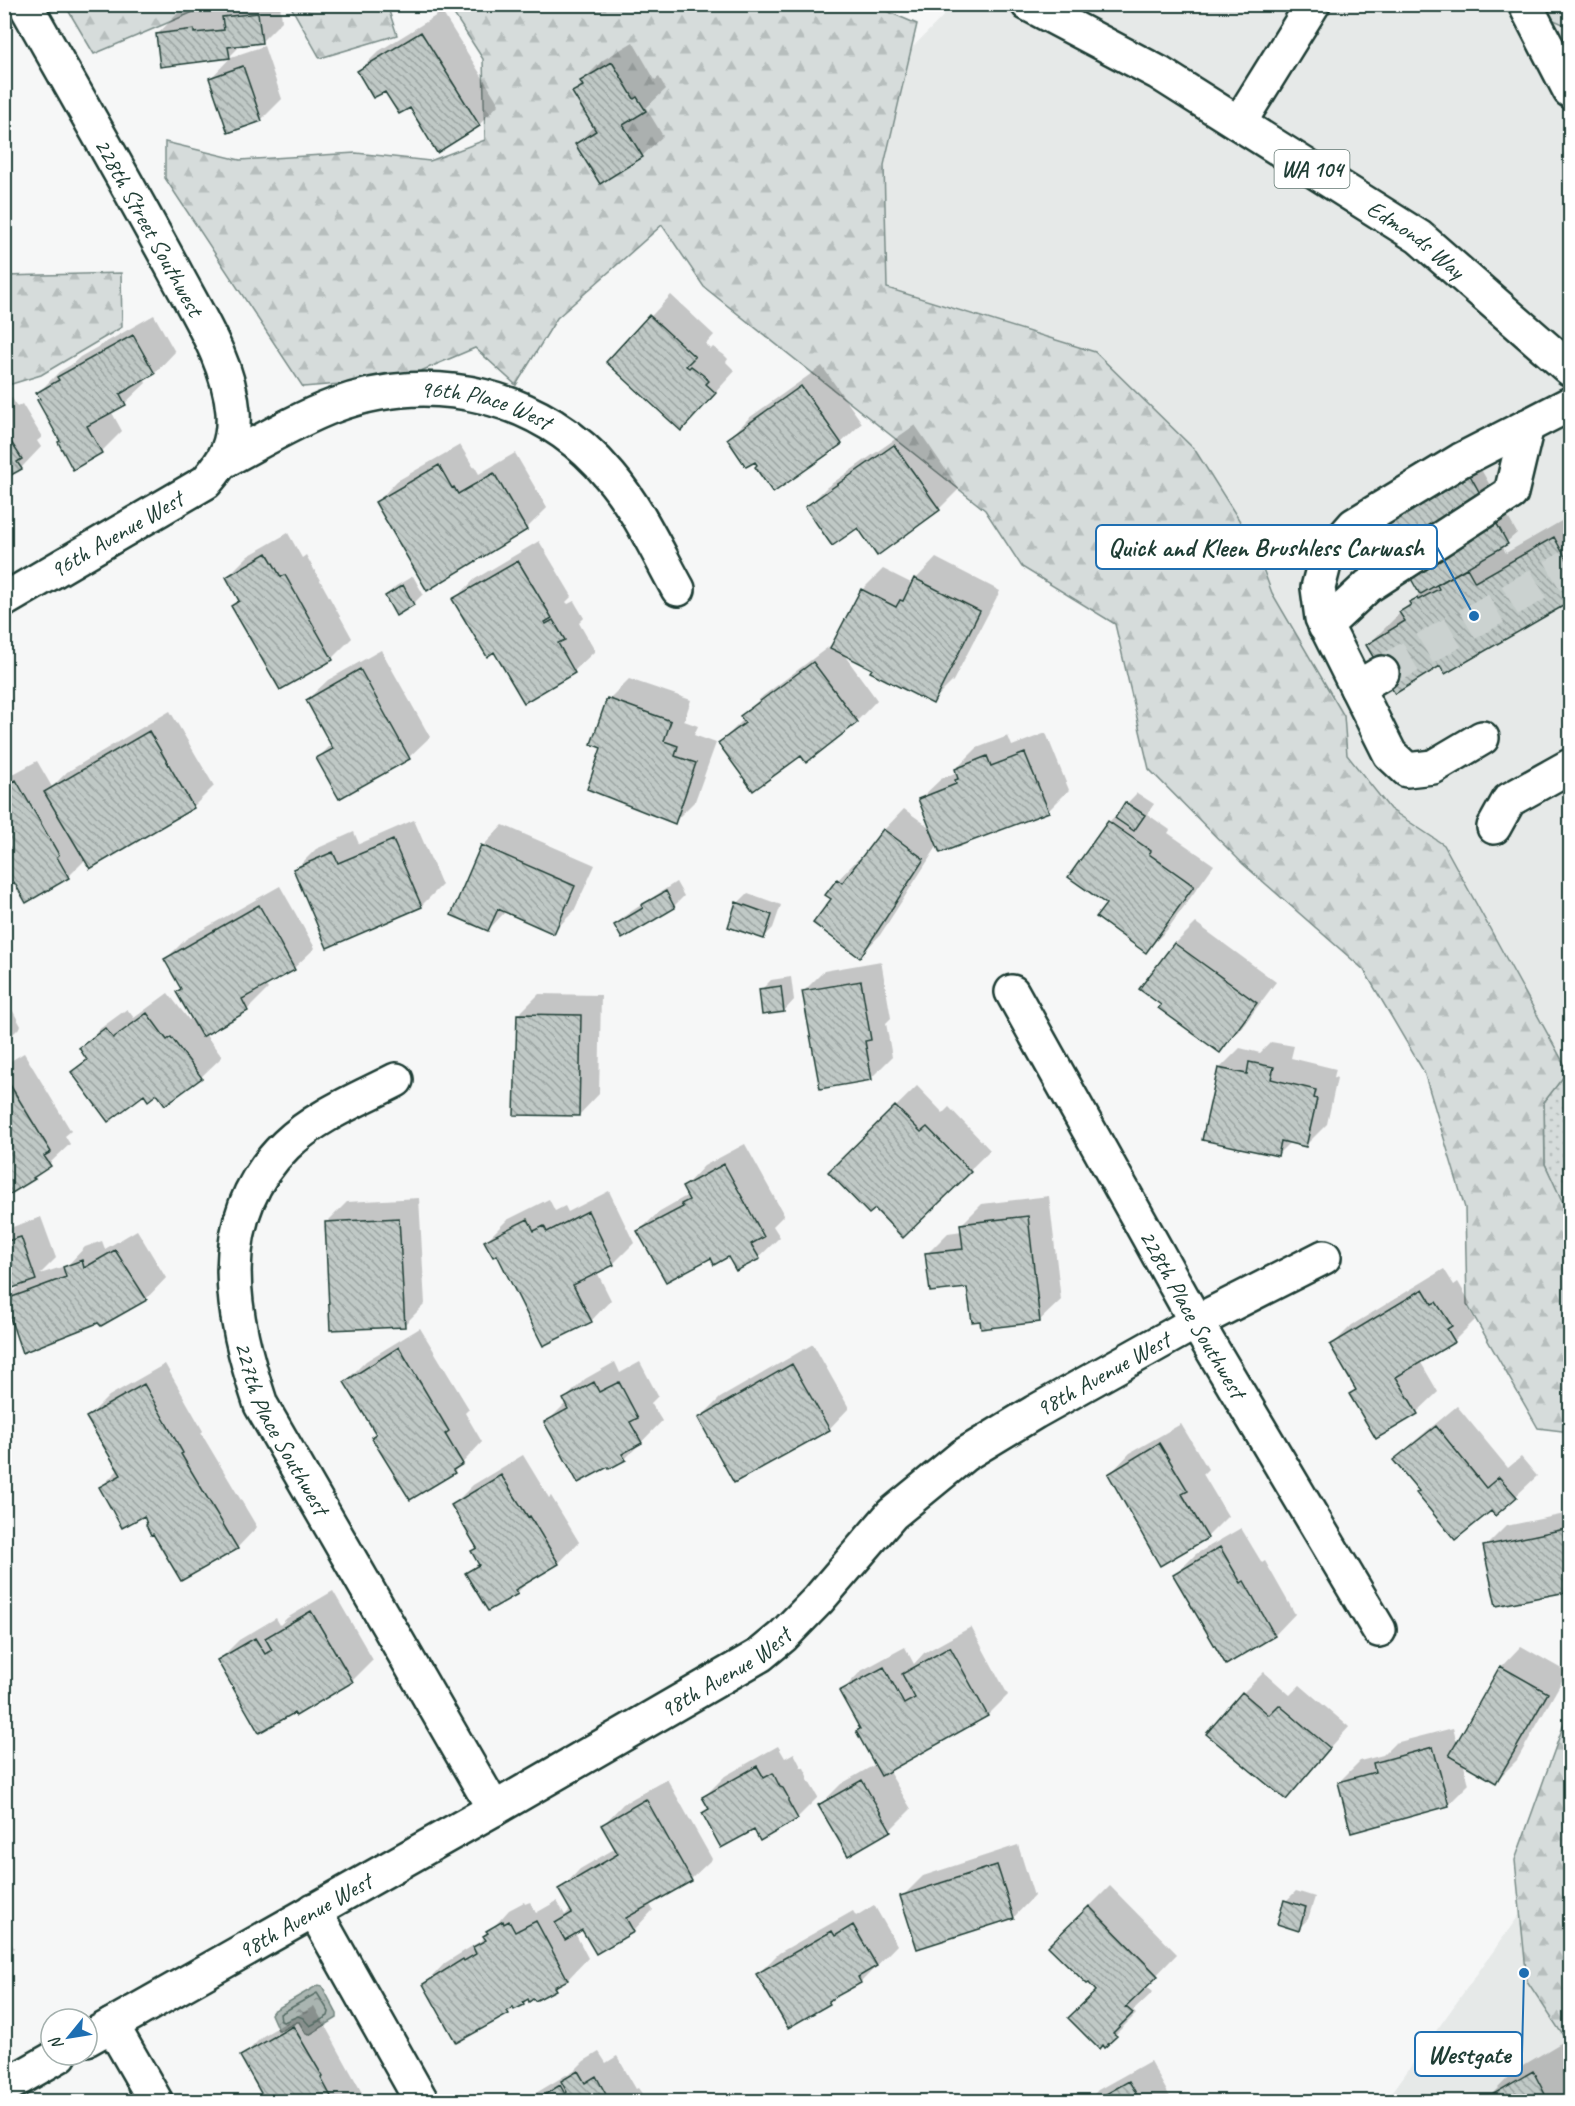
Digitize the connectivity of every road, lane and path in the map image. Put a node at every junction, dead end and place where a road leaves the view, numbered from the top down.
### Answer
1 (25, 4) edge
2 (1028, 4) edge
3 (1312, 4) edge
4 (1525, 4) edge
5 (1570, 91) edge
6 (1239, 123) junction
7 (1570, 369) edge
8 (1570, 404) edge
9 (1527, 426) junction
10 (224, 461) junction
11 (678, 589) dead end
12 (4, 600) edge
13 (1325, 626) junction
14 (1482, 738) dead end
15 (1570, 766) edge
16 (1494, 827) dead end
17 (1012, 992) dead end
18 (396, 1080) dead end
19 (1324, 1257) dead end
20 (1196, 1322) junction
21 (1380, 1630) dead end
22 (494, 1809) junction
23 (314, 1910) junction
24 (100, 2032) edge
25 (39, 2067) edge
26 (4, 2087) edge
27 (156, 2102) edge
28 (422, 2102) edge

1 - 10 street, 228th Street Southwest
2 - 6 street, Edmonds Way / WA 104
3 - 6 street
4 - 5 street
6 - 7 street, Edmonds Way / WA 104
8 - 9 street
9 - 13 street
9 - 13 street
10 - 11 street, 96th Place West
10 - 12 street, 96th Avenue West
13 - 14 street
15 - 16 street
17 - 20 street, 228th Place Southwest
18 - 22 street, 227th Place Southwest
19 - 20 street, 98th Avenue West
20 - 21 street, 228th Place Southwest
20 - 22 street, 98th Avenue West
22 - 23 street, 98th Avenue West
23 - 24 street, 98th Avenue West
23 - 28 street
24 - 27 street
25 - 26 street

